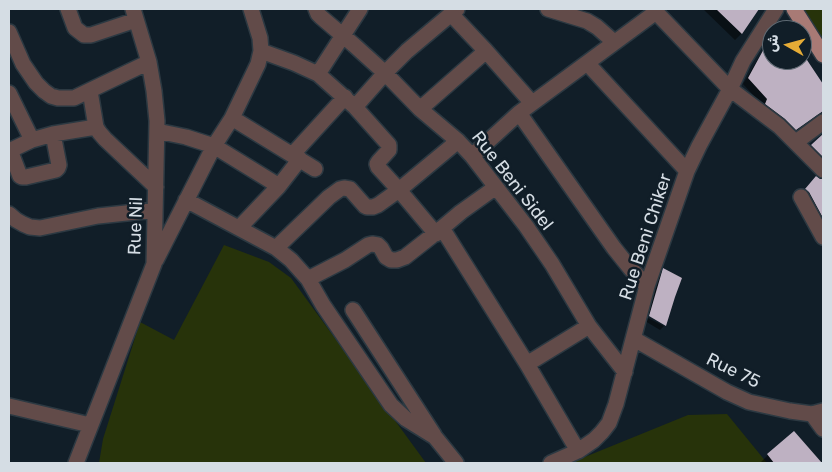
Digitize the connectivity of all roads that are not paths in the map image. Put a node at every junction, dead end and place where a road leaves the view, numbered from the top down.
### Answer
1 (68, 9) edge
2 (251, 9) edge
3 (360, 9) edge
4 (548, 9) edge
5 (776, 9) edge
6 (794, 9) edge
7 (655, 10) edge
8 (454, 11) edge
9 (318, 13) edge
10 (134, 14) edge
11 (9, 32) edge
12 (343, 35) junction
13 (614, 42) junction
14 (261, 51) junction
15 (486, 51) junction
16 (823, 54) edge
17 (148, 62) junction
18 (587, 63) junction
19 (385, 73) junction
20 (318, 74) junction
21 (730, 89) junction
22 (90, 91) junction
23 (9, 93) edge
24 (350, 102) junction
25 (532, 103) junction
26 (420, 109) junction
27 (519, 113) junction
28 (232, 118) junction
29 (823, 122) edge
30 (96, 127) junction
31 (157, 131) junction
32 (53, 134) junction
33 (32, 140) junction
34 (458, 141) junction
35 (796, 142) junction
36 (214, 146) junction
37 (9, 151) edge
38 (472, 156) junction
39 (296, 157) junction
40 (315, 168) dead end
41 (823, 170) edge
42 (687, 171) junction
43 (156, 186) junction
44 (279, 186) junction
45 (496, 187) junction
46 (399, 190) junction
47 (801, 197) dead end
48 (186, 200) junction
49 (155, 210) junction
50 (9, 214) edge
51 (239, 228) junction
52 (439, 231) junction
53 (823, 234) edge
54 (276, 248) junction
55 (154, 264) junction
56 (308, 279) junction
57 (647, 286) junction
58 (353, 310) dead end
59 (589, 326) junction
60 (634, 339) junction
61 (527, 364) junction
62 (624, 372) junction
63 (9, 406) edge
64 (817, 413) edge
65 (90, 425) junction
66 (823, 429) edge
67 (435, 437) junction
68 (578, 451) junction
69 (76, 463) edge
70 (456, 463) edge
71 (551, 463) edge

1 - 10 street
2 - 14 street
3 - 12 street
4 - 13 street
5 - 21 street, Rue Beni Chiker
6 - 16 main road
7 - 13 street
7 - 21 street
8 - 15 street
8 - 19 street
9 - 12 street, Rue Beni Sidel
10 - 17 street, Rue Nil
11 - 22 street
12 - 19 street, Rue Beni Sidel
12 - 20 street
13 - 18 street
14 - 20 street
14 - 28 street
15 - 25 street
15 - 26 street
17 - 22 street
17 - 31 street, Rue Nil
18 - 25 street
18 - 42 street
19 - 24 street
19 - 26 street, Rue Beni Sidel
20 - 24 street
21 - 35 street
21 - 42 street, Rue Beni Chiker
22 - 30 street
23 - 33 street
24 - 39 street
24 - 46 street
25 - 27 street
26 - 34 street, Rue Beni Sidel
27 - 38 street
27 - 57 street
28 - 36 street
28 - 39 street
29 - 35 street
30 - 32 street
30 - 43 street
31 - 36 street
31 - 43 street, Rue Nil
32 - 33 street
32 - 37 street
33 - 37 street
34 - 38 street, Rue Beni Sidel
34 - 46 street
35 - 41 street
36 - 44 street
36 - 48 street
38 - 45 street, Rue Beni Sidel
39 - 40 street
39 - 44 street
42 - 57 street, Rue Beni Chiker
43 - 49 street, Rue Nil
44 - 51 street
45 - 52 street
45 - 59 street, Rue Beni Sidel
46 - 52 street
46 - 54 street
47 - 53 street
48 - 51 street
48 - 55 street
49 - 50 street
49 - 55 street, Rue Nil
51 - 54 street
52 - 56 street
52 - 61 street
54 - 56 street
55 - 65 street, Rue Nil
56 - 67 street
57 - 60 street, Rue Beni Chiker
58 - 67 street
59 - 61 street
59 - 62 street, Rue Beni Sidel
60 - 62 street, Rue Beni Chiker
60 - 64 street, Rue 75
61 - 68 street
62 - 68 street, Rue Beni Chiker
63 - 65 street
64 - 66 street
65 - 69 street, Rue Nil
67 - 70 street
68 - 71 street, Rue Beni Chiker

